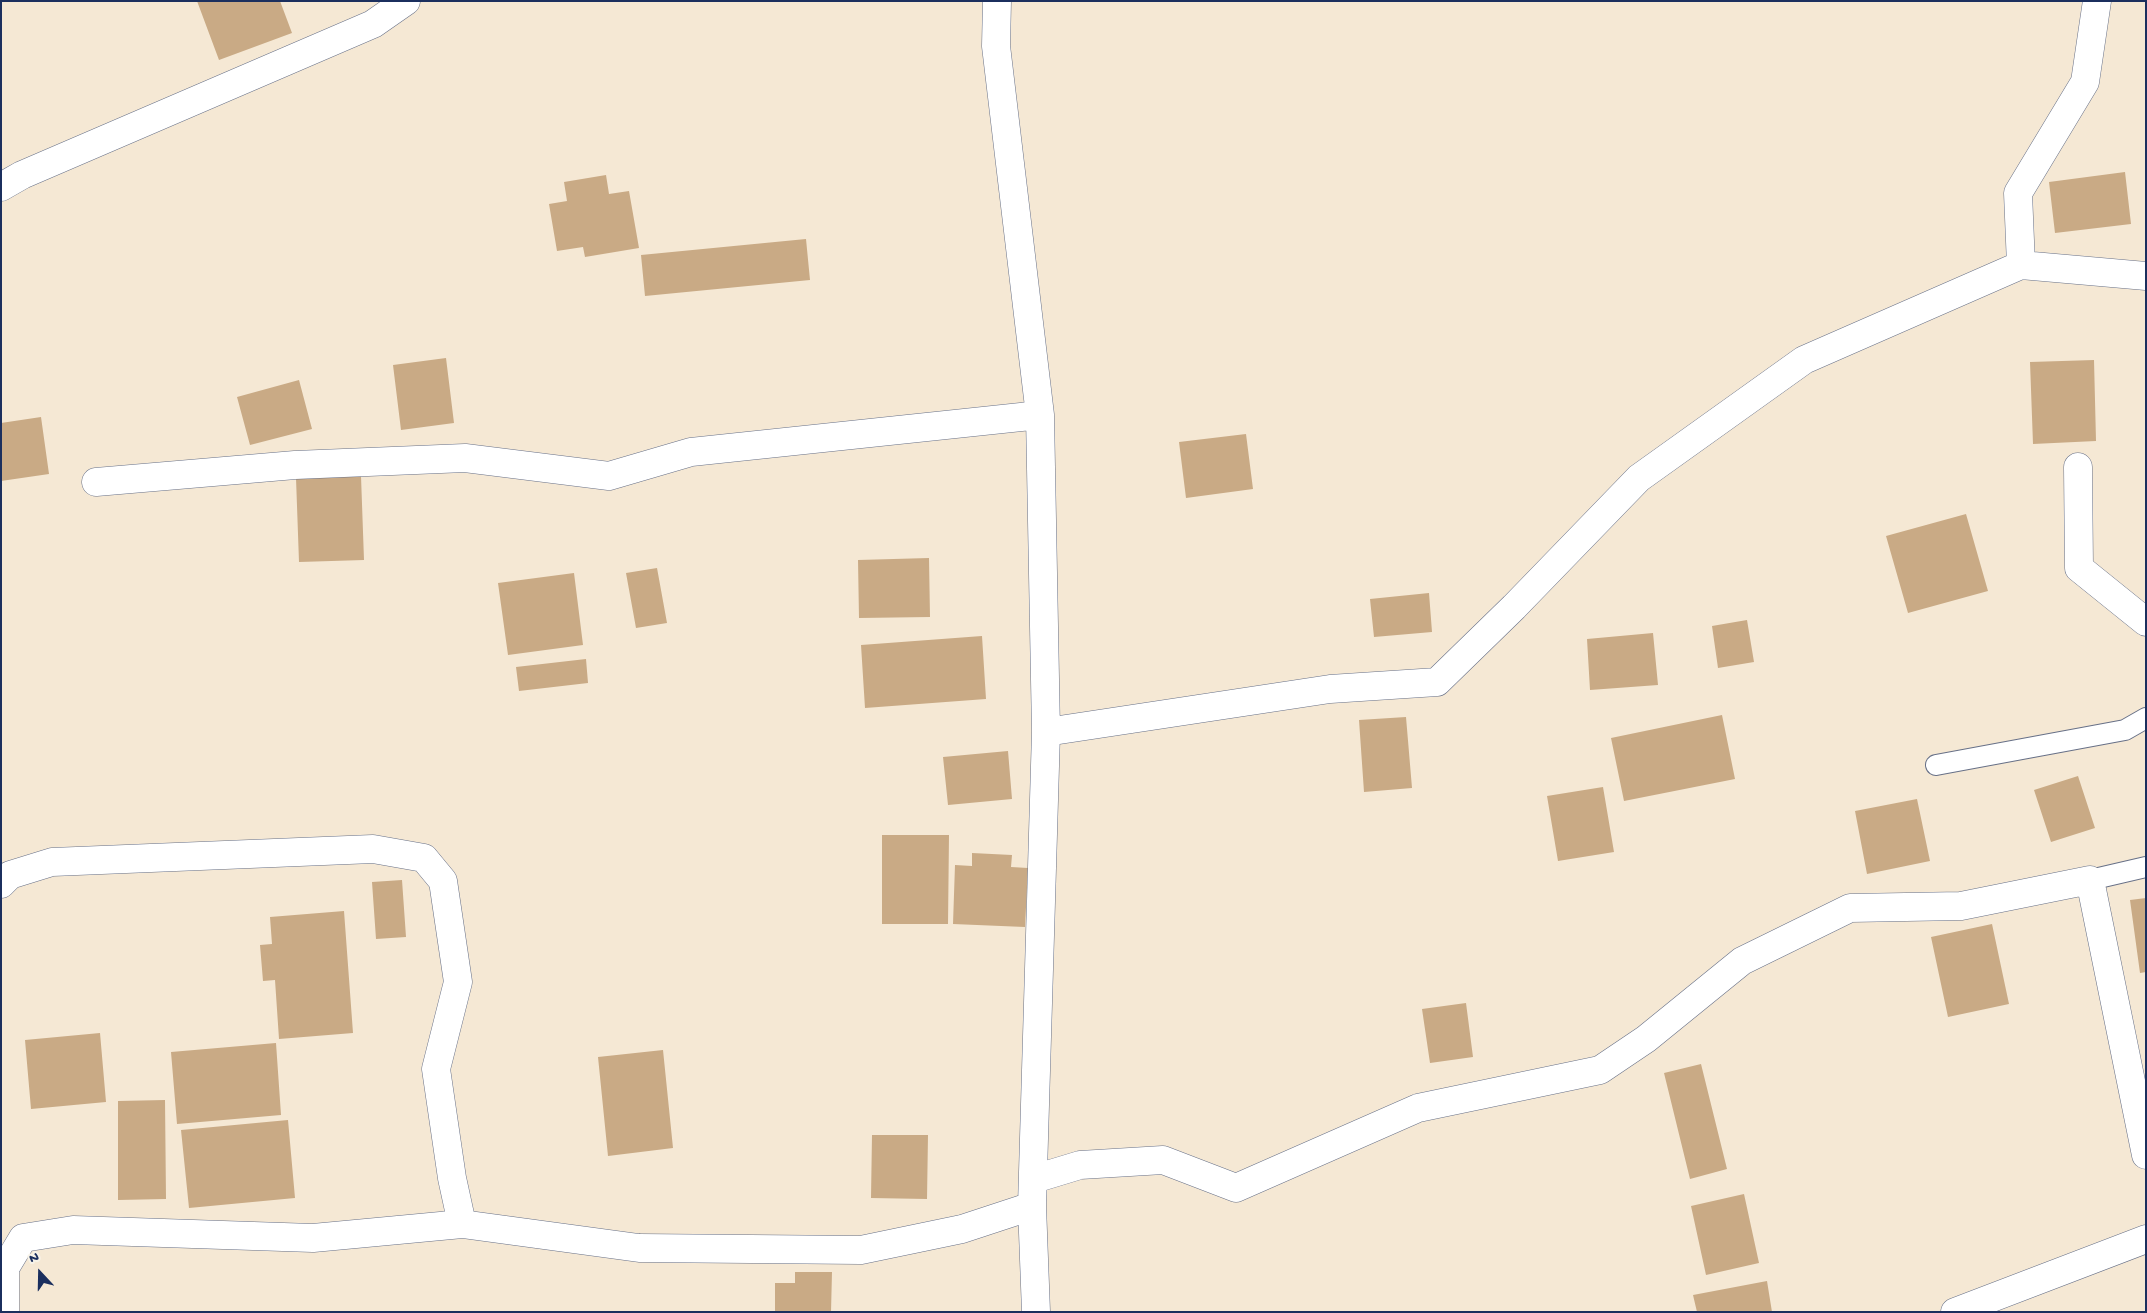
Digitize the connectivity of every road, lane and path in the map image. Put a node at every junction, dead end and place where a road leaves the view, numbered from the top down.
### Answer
1 (406, 1) edge
2 (997, 1) edge
3 (2097, 1) edge
4 (1, 187) edge
5 (2021, 265) junction
6 (2146, 276) edge
7 (1040, 415) junction
8 (2078, 467) dead end
9 (96, 482) dead end
10 (2146, 622) edge
11 (2146, 718) edge
12 (1046, 732) junction
13 (1936, 765) dead end
14 (2146, 867) edge
15 (2090, 880) junction
16 (1, 884) edge
17 (2146, 1155) edge
18 (1034, 1179) junction
19 (1032, 1206) junction
20 (462, 1224) junction
21 (1, 1238) edge
22 (2146, 1239) edge
23 (5, 1268) junction
24 (5, 1312) edge
25 (1036, 1312) edge
26 (1955, 1312) edge

1 - 4 street
2 - 7 street
3 - 5 street
5 - 6 street
5 - 12 street
7 - 9 street
7 - 12 street
8 - 10 street
11 - 13 lane
12 - 18 street
14 - 15 lane
15 - 17 street
15 - 18 street
16 - 20 street
18 - 19 street
19 - 20 street
19 - 25 street
20 - 23 street
21 - 23 street
22 - 26 street
23 - 24 street

